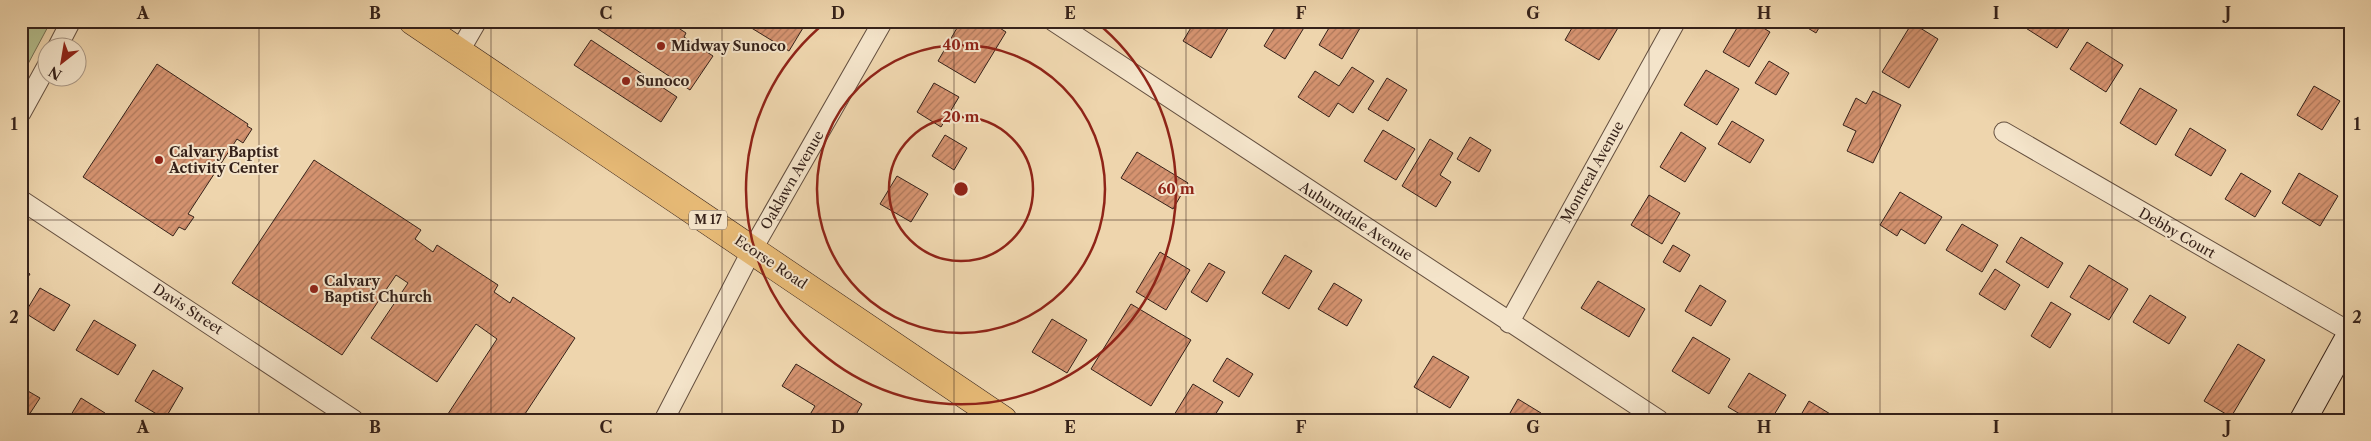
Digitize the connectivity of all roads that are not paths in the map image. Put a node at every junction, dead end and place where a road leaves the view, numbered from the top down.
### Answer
1 (71, 21) edge
2 (413, 21) edge
3 (477, 21) edge
4 (883, 21) edge
5 (1053, 21) edge
6 (1676, 21) edge
7 (62, 38) edge
8 (459, 52) junction
9 (38, 82) edge
10 (21, 113) edge
11 (2004, 132) dead end
12 (21, 200) edge
13 (752, 250) junction
14 (1509, 323) junction
15 (2350, 332) edge
16 (2350, 336) edge
17 (354, 420) edge
18 (664, 420) edge
19 (1003, 420) edge
20 (1659, 420) edge
21 (2303, 420) edge

1 - 7 street
2 - 8 main road, Ecorse Road / M 17
3 - 8 street
4 - 13 street, Oaklawn Avenue
5 - 14 street, Auburndale Avenue
6 - 14 street, Montreal Avenue
8 - 13 main road, Ecorse Road / M 17
9 - 10 street
11 - 15 street, Debby Court
12 - 17 street, Davis Street
13 - 18 street, Oaklawn Avenue
13 - 19 main road, Ecorse Road / M 17
14 - 20 street, Auburndale Avenue
16 - 21 street

